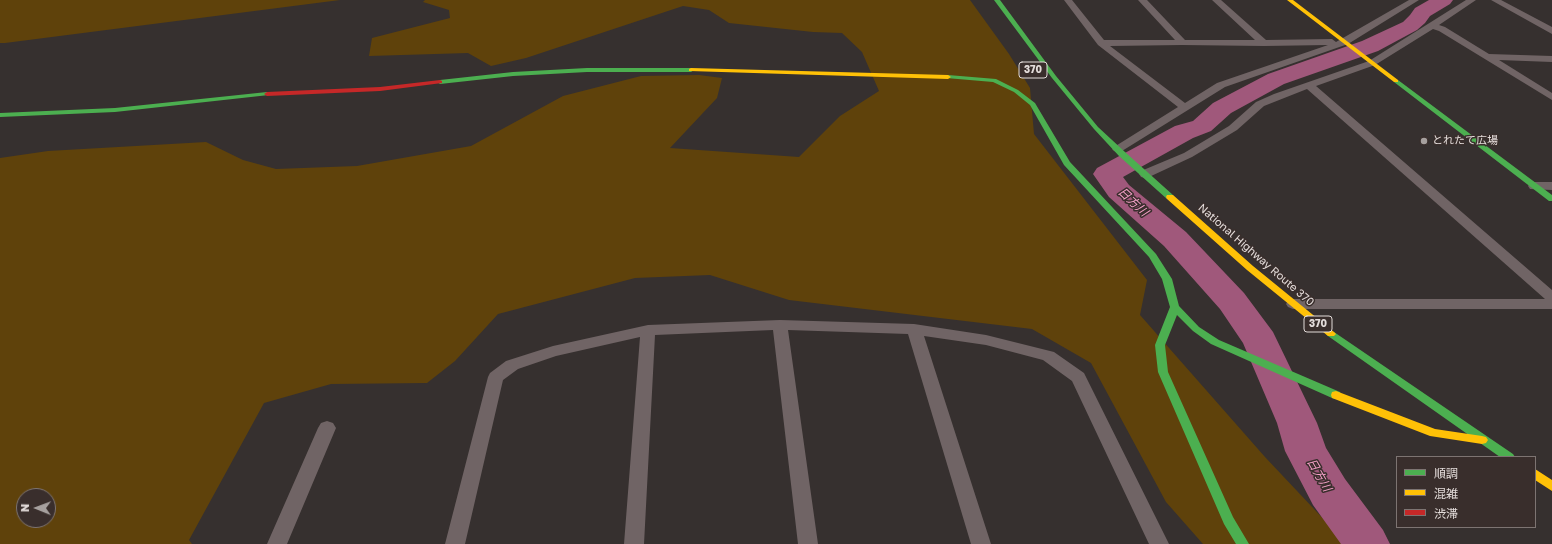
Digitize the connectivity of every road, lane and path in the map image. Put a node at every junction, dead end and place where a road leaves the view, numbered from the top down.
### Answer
1 (997, 0) edge
2 (1068, 0) edge
3 (1142, 0) edge
4 (1216, 0) edge
5 (1290, 0) edge
6 (1396, 0) edge
7 (1415, 0) edge
8 (1472, 0) edge
9 (1495, 0) edge
10 (1406, 6) junction
11 (1432, 26) junction
12 (1552, 31) edge
13 (1264, 42) junction
14 (1101, 43) junction
15 (1183, 43) junction
16 (1348, 44) junction
17 (1488, 57) junction
18 (1552, 59) edge
19 (1370, 61) junction
20 (1310, 86) junction
21 (1552, 97) edge
22 (1060, 99) dead end
23 (1185, 108) junction
24 (0, 115) edge
25 (1096, 128) junction
26 (1120, 152) junction
27 (1144, 173) junction
28 (1534, 186) junction
29 (1552, 186) edge
30 (1552, 199) edge
31 (1552, 298) edge
32 (1293, 304) junction
33 (1552, 304) edge
34 (1175, 306) junction
35 (780, 325) junction
36 (914, 329) junction
37 (648, 330) junction
38 (327, 428) dead end
39 (1482, 440) junction
40 (1507, 456) edge
41 (1536, 475) edge
42 (1552, 486) edge
43 (277, 544) edge
44 (455, 544) edge
45 (634, 544) edge
46 (808, 544) edge
47 (981, 544) edge
48 (1159, 544) edge
49 (1243, 544) edge

1 - 25 main road, National Highway Route 370 / 370
2 - 14 street
3 - 15 street
4 - 13 street
5 - 16 main road
6 - 10 street
7 - 10 street
8 - 11 street
9 - 12 street
10 - 16 street
11 - 17 street
11 - 19 street
13 - 15 street
13 - 16 street
14 - 15 street
14 - 23 street
16 - 19 main road
16 - 23 street
17 - 18 street
17 - 21 street
19 - 20 street
19 - 28 main road
20 - 27 street
20 - 31 street
22 - 25 main road, National Highway Route 370 / 370
23 - 26 street
24 - 34 main road
25 - 26 main road, National Highway Route 370 / 370
26 - 27 main road, National Highway Route 370 / 370
27 - 32 main road, National Highway Route 370 / 370
28 - 29 street
28 - 30 main road
32 - 33 street
32 - 39 main road, National Highway Route 370 / 370
34 - 39 main road
34 - 49 main road
35 - 36 street
35 - 37 street
35 - 46 street
36 - 47 street
36 - 48 street
37 - 44 street
37 - 45 street
38 - 43 street
39 - 40 main road, National Highway Route 370 / 370
41 - 42 main road

